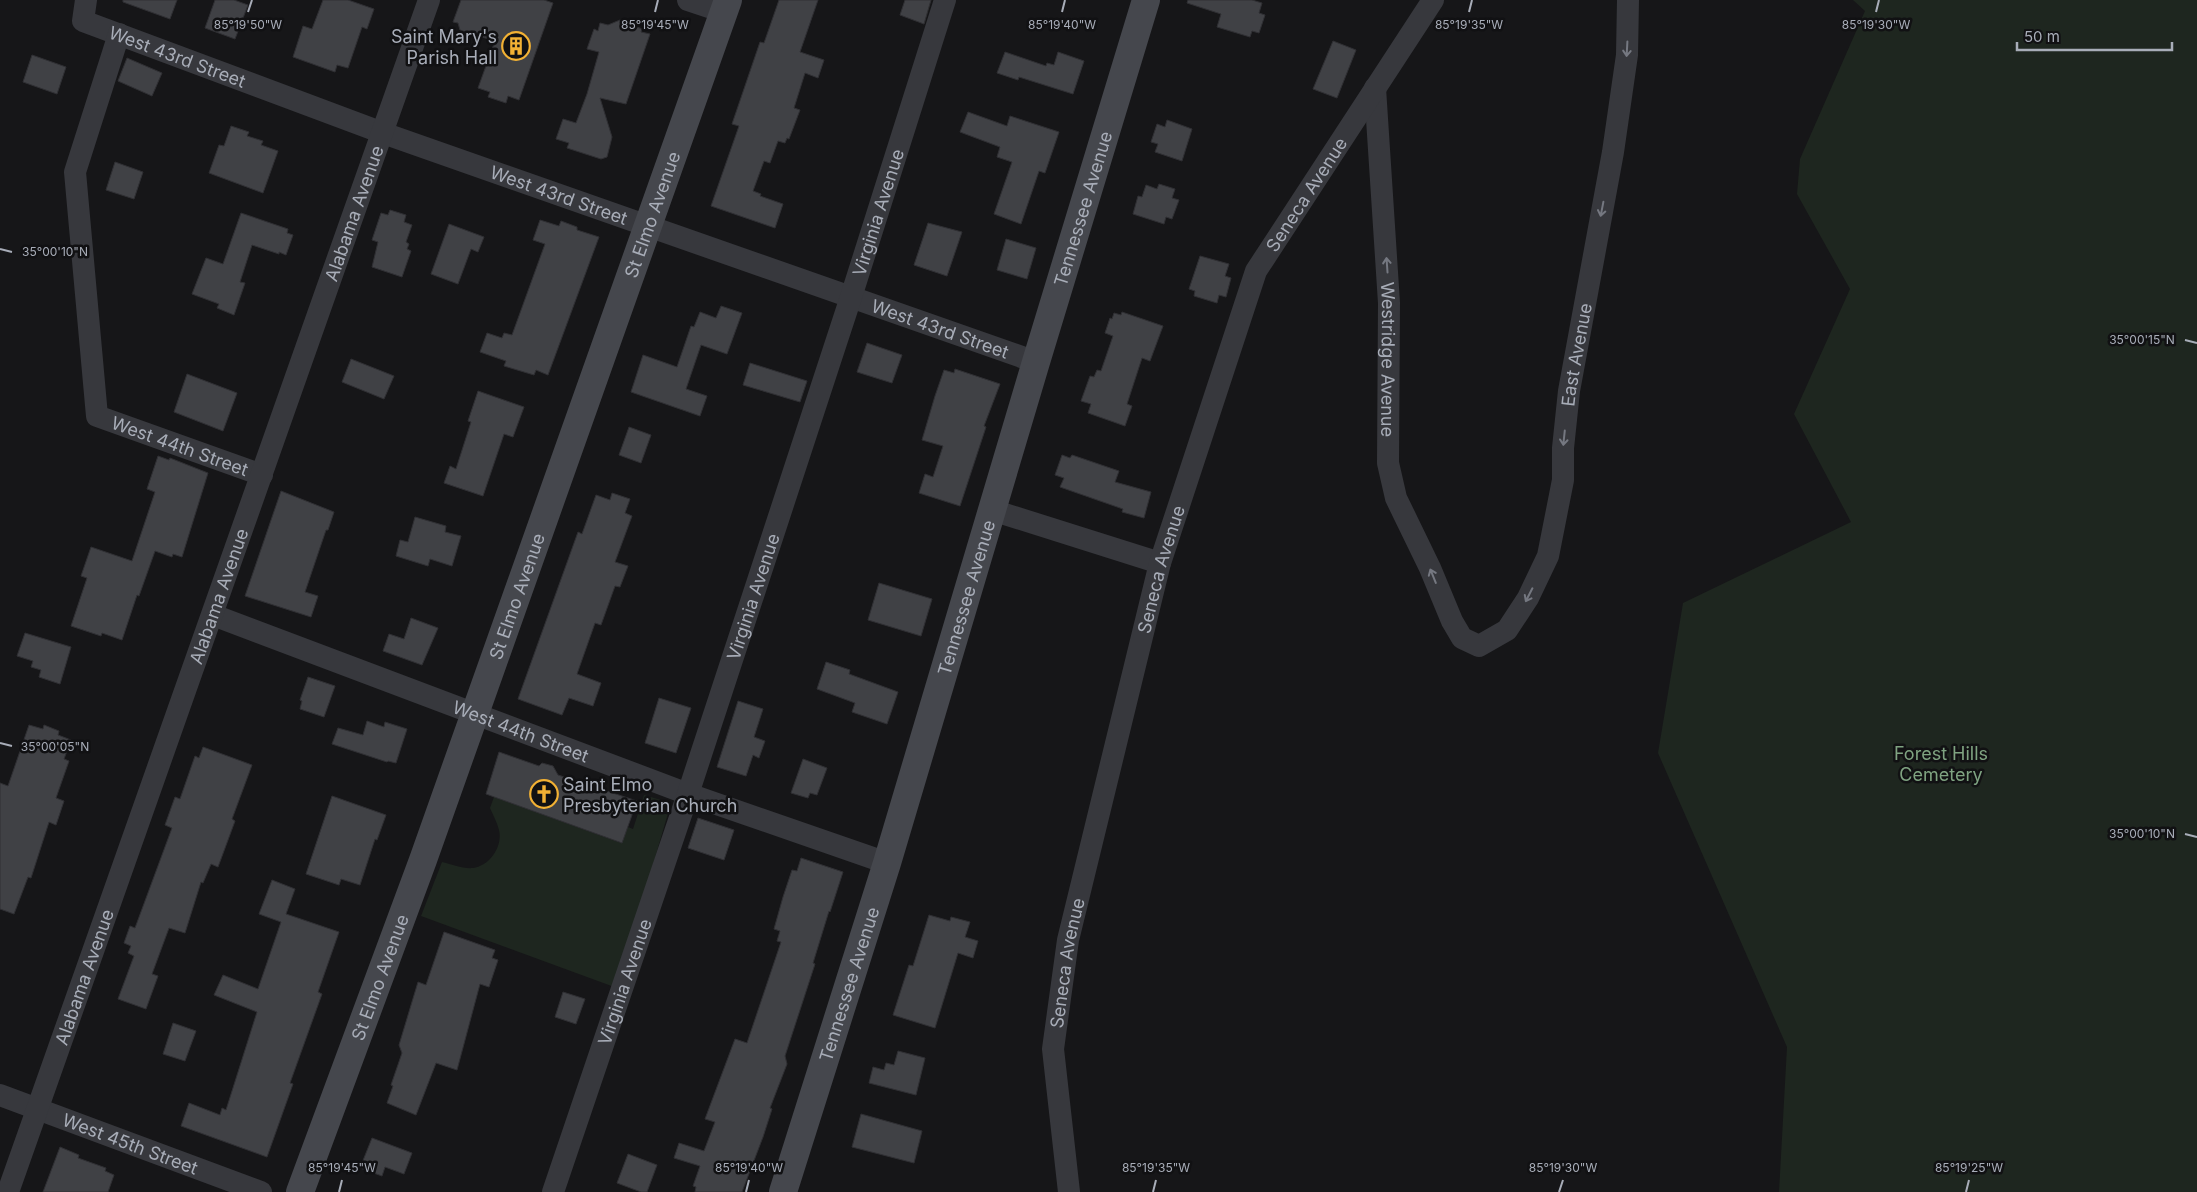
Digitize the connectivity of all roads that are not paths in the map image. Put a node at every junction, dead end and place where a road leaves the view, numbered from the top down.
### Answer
1 (429, 0) edge
2 (688, 0) edge
3 (945, 0) edge
4 (1146, 0) edge
5 (1433, 0) edge
6 (1628, 0) edge
7 (726, 6) edge
8 (84, 10) edge
9 (119, 34) junction
10 (1375, 88) junction
11 (383, 132) junction
12 (648, 224) junction
13 (851, 296) junction
14 (1036, 362) junction
15 (262, 475) junction
16 (992, 510) junction
17 (1160, 563) junction
18 (213, 616) junction
19 (1452, 621) joint
20 (475, 713) junction
21 (688, 794) junction
22 (887, 863) junction
23 (0, 1095) edge
24 (38, 1108) junction
25 (8, 1192) edge
26 (261, 1192) edge
27 (300, 1192) edge
28 (553, 1192) edge
29 (783, 1192) edge
30 (1069, 1192) edge

1 - 11 street, Alabama Avenue
2 - 7 street
3 - 13 street, Virginia Avenue
4 - 14 main road, Tennessee Avenue
5 - 10 street, Seneca Avenue
6 -> 19 street, East Avenue
7 - 12 main road, St Elmo Avenue
8 - 9 street, West 43rd Street
9 - 11 street, West 43rd Street
9 - 15 street, West 44th Street
10 - 17 street, Seneca Avenue
19 -> 10 street, Westridge Avenue
11 - 12 street, West 43rd Street
11 - 15 street, Alabama Avenue
12 - 13 street, West 43rd Street
12 - 20 main road, St Elmo Avenue
13 - 14 street, West 43rd Street
13 - 21 street, Virginia Avenue
14 - 16 main road, Tennessee Avenue
15 - 18 street, Alabama Avenue
16 - 17 street
16 - 22 main road, Tennessee Avenue
17 - 30 street, Seneca Avenue
18 - 20 street, West 44th Street
18 - 24 street, Alabama Avenue
20 - 21 street, West 44th Street
20 - 27 main road, St Elmo Avenue
21 - 22 street, West 44th Street
21 - 28 street, Virginia Avenue
22 - 29 main road, Tennessee Avenue
23 - 24 street, West 45th Street
24 - 25 street, Alabama Avenue
24 - 26 street, West 45th Street

